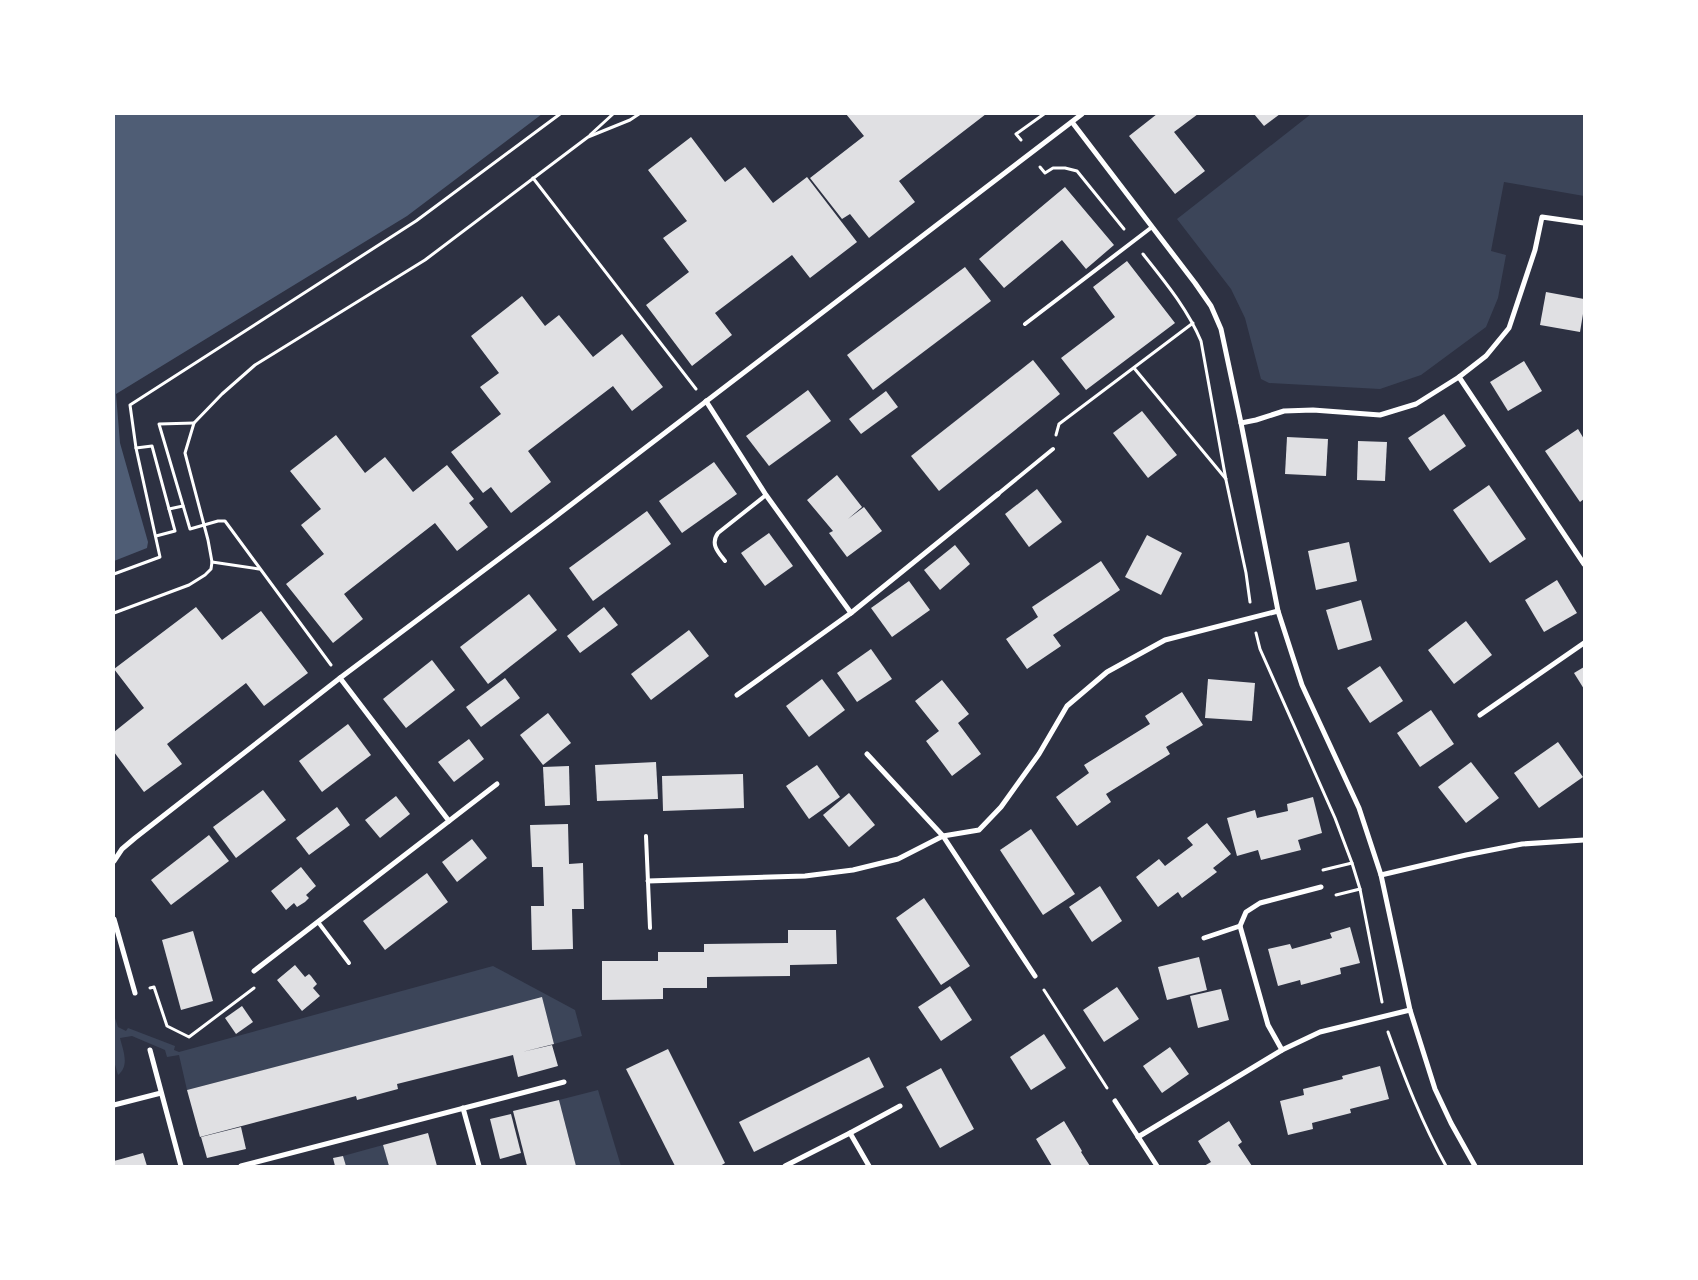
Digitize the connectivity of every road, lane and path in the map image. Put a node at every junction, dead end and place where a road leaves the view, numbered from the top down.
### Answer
1 (560, 114) edge
2 (613, 114) edge
3 (639, 114) edge
4 (1044, 114) edge
5 (1082, 114) edge
6 (1072, 122) junction
7 (588, 137) junction
8 (1021, 141) dead end
9 (1045, 173) dead end
10 (533, 178) junction
11 (1584, 224) edge
12 (1152, 227) junction
13 (1134, 242) junction
14 (1193, 323) junction
15 (1025, 324) dead end
16 (1134, 368) junction
17 (686, 376) dead end
18 (1459, 377) junction
19 (706, 402) junction
20 (194, 423) junction
21 (1242, 423) junction
22 (1059, 424) dead end
23 (136, 448) junction
24 (1053, 449) dead end
25 (1226, 480) junction
26 (998, 494) joint
27 (766, 495) junction
28 (183, 506) junction
29 (169, 509) junction
30 (204, 525) junction
31 (156, 536) junction
32 (725, 561) dead end
33 (212, 562) junction
34 (1584, 564) edge
35 (260, 569) junction
36 (114, 574) edge
37 (1250, 602) dead end
38 (1278, 611) junction
39 (114, 612) edge
40 (850, 612) junction
41 (1255, 632) dead end
42 (1584, 643) edge
43 (323, 654) dead end
44 (340, 678) junction
45 (737, 695) dead end
46 (1480, 715) dead end
47 (866, 754) dead end
48 (497, 784) dead end
49 (450, 821) junction
50 (646, 836) dead end
51 (942, 836) junction
52 (1584, 840) edge
53 (114, 860) edge
54 (1352, 863) junction
55 (1317, 872) dead end
56 (1381, 875) junction
57 (648, 881) junction
58 (1321, 887) dead end
59 (1360, 889) junction
60 (1333, 896) dead end
61 (114, 919) edge
62 (318, 922) junction
63 (1240, 926) junction
64 (650, 928) dead end
65 (1204, 938) dead end
66 (349, 963) dead end
67 (254, 971) joint
68 (1034, 976) joint
69 (154, 987) dead end
70 (135, 993) dead end
71 (1382, 1002) dead end
72 (1410, 1010) junction
73 (1388, 1031) dead end
74 (150, 1050) dead end
75 (1282, 1050) junction
76 (564, 1082) dead end
77 (161, 1093) junction
78 (1115, 1101) joint
79 (114, 1105) edge
80 (900, 1106) dead end
81 (463, 1108) junction
82 (850, 1133) junction
83 (1138, 1138) junction
84 (181, 1166) edge
85 (241, 1166) edge
86 (479, 1166) edge
87 (785, 1166) edge
88 (869, 1166) edge
89 (1157, 1166) edge
90 (1446, 1166) edge
91 (1475, 1166) edge

1 - 23 path
2 - 7 path
3 - 7 path
4 - 8 path
5 - 6 street
6 - 12 street
6 - 19 street
7 - 10 path
9 - 13 path
10 - 17 path
10 - 20 path
11 - 18 street
12 - 13 lane
12 - 21 street
13 - 14 path
13 - 15 lane
14 - 16 path
14 - 25 path
16 - 22 path
16 - 25 path
18 - 21 street
18 - 34 street
19 - 27 street
19 - 44 street
20 - 28 path
20 - 30 path
21 - 38 street
23 - 29 path
23 - 31 path
24 - 26 lane
25 - 37 path
26 - 40 street
27 - 32 lane
27 - 40 street
28 - 29 path
28 - 30 path
29 - 31 path
30 - 33 path
30 - 35 path
31 - 36 path
33 - 35 path
33 - 39 path
35 - 43 path
38 - 51 street
38 - 56 street
40 - 45 street
41 - 54 path
42 - 46 street
44 - 49 street
44 - 53 street
47 - 51 street
48 - 49 street
49 - 62 street
50 - 57 lane
51 - 57 street
51 - 68 street
52 - 56 street
54 - 55 path
54 - 59 path
56 - 72 street
57 - 64 lane
58 - 63 street
59 - 60 path
59 - 71 path
61 - 70 street
62 - 66 lane
62 - 67 street
63 - 65 street
63 - 75 street
67 - 69 path
68 - 78 path
72 - 75 street
72 - 91 street
73 - 90 path
74 - 77 street
75 - 83 street
76 - 81 street
77 - 79 street
77 - 84 street
78 - 83 street
80 - 82 street
81 - 85 street
81 - 86 street
82 - 87 street
82 - 88 street
83 - 89 street

